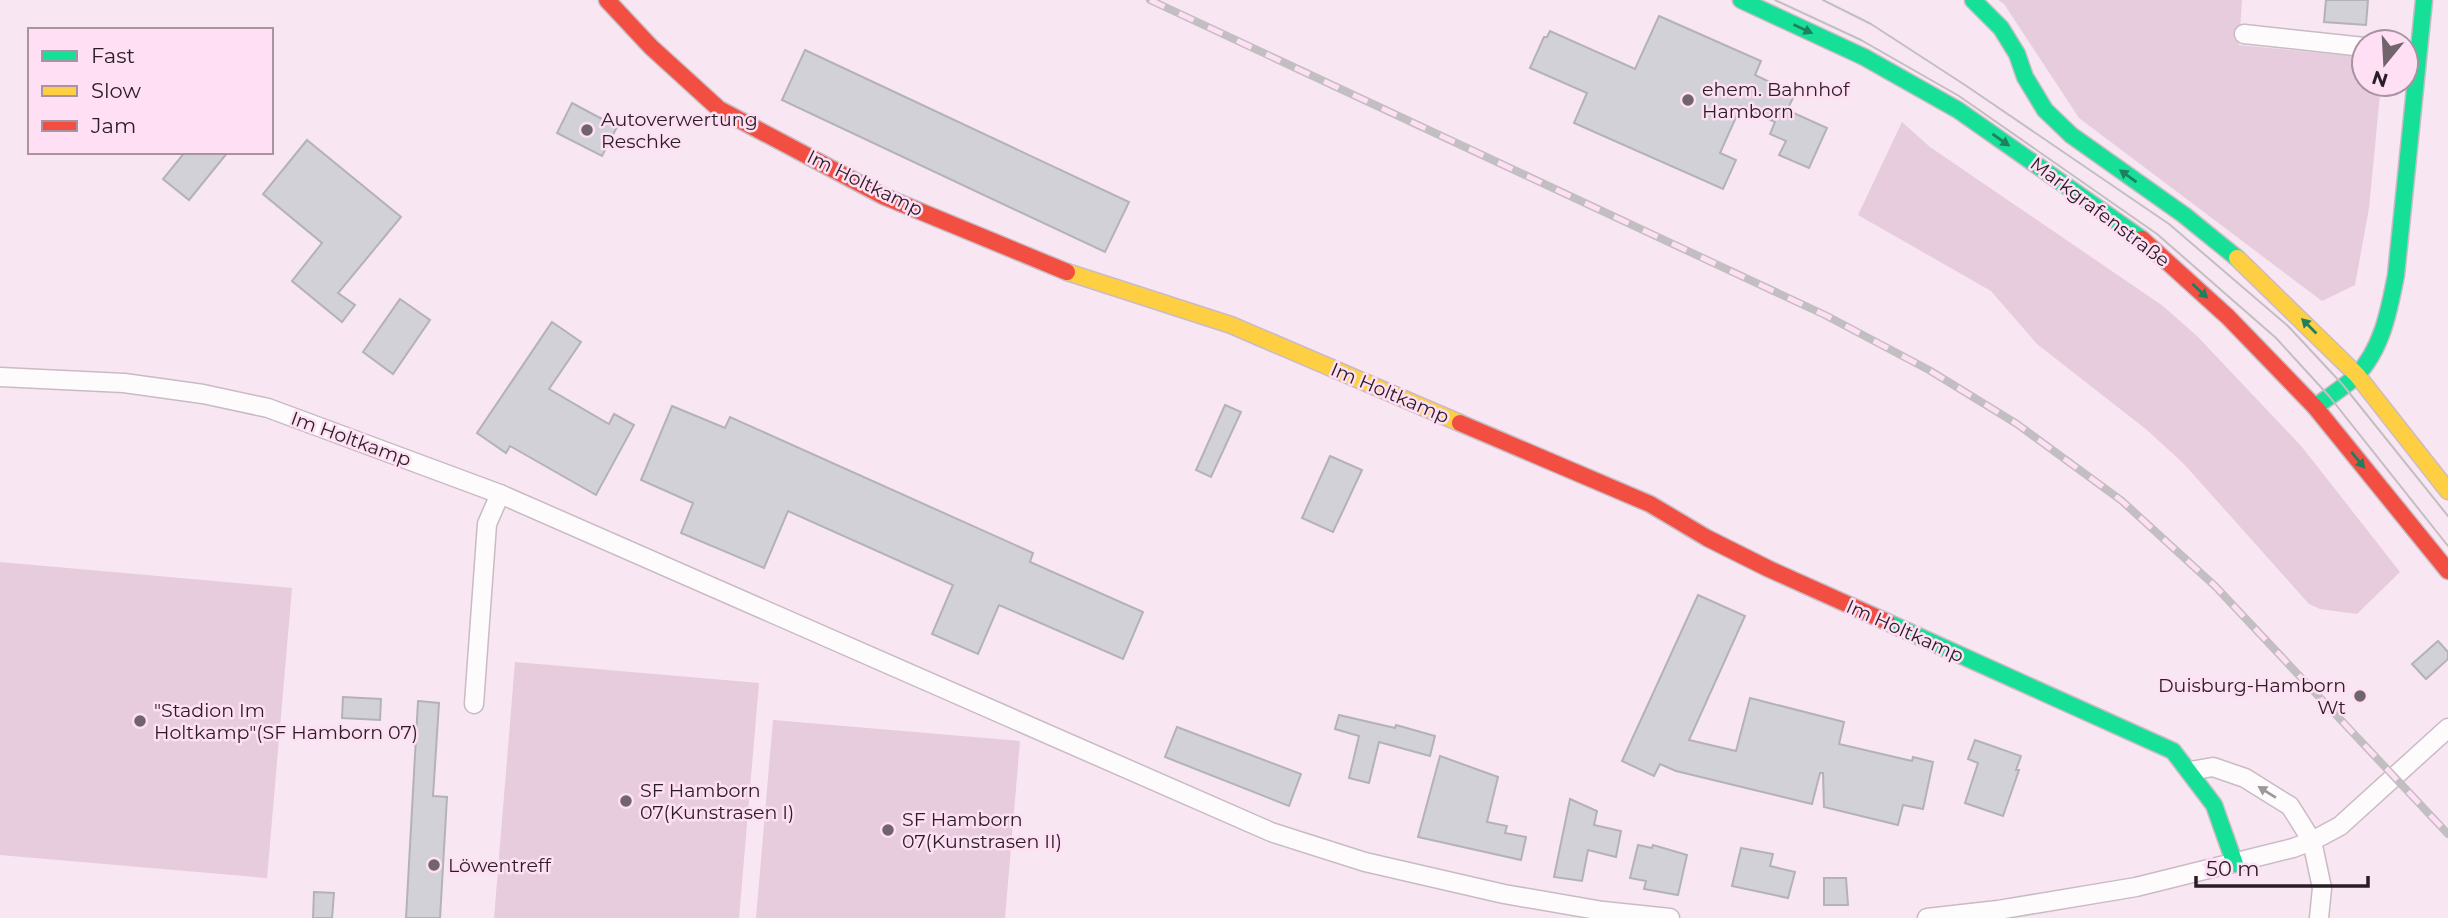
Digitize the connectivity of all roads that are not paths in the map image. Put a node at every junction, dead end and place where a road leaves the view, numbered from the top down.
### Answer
1 (607, 0) edge
2 (1741, 0) edge
3 (1973, 0) edge
4 (2424, 0) edge
5 (2418, 28) edge
6 (2244, 34) dead end
7 (2350, 45) edge
8 (2409, 98) edge
9 (2357, 375) junction
10 (0, 377) edge
11 (2315, 407) junction
12 (2448, 491) edge
13 (500, 494) junction
14 (2448, 572) edge
15 (474, 704) dead end
16 (2448, 728) edge
17 (2190, 771) junction
18 (2312, 841) junction
19 (2235, 863) junction
20 (1670, 918) edge
21 (1927, 918) edge
22 (2319, 918) edge

1 - 17 street, Im Holtkamp
2 -> 11 street, Markgrafenstraße
9 -> 3 street
4 - 5 street
6 - 7 street
8 - 9 street
9 - 11 street
9 - 12 street
10 - 13 street, Im Holtkamp
11 -> 14 street, Markgrafenstraße
13 - 15 street
13 - 20 street, Im Holtkamp
16 - 18 street
18 -> 17 street
17 - 19 street, Im Holtkamp
18 - 19 street
18 - 22 street
19 - 21 street

